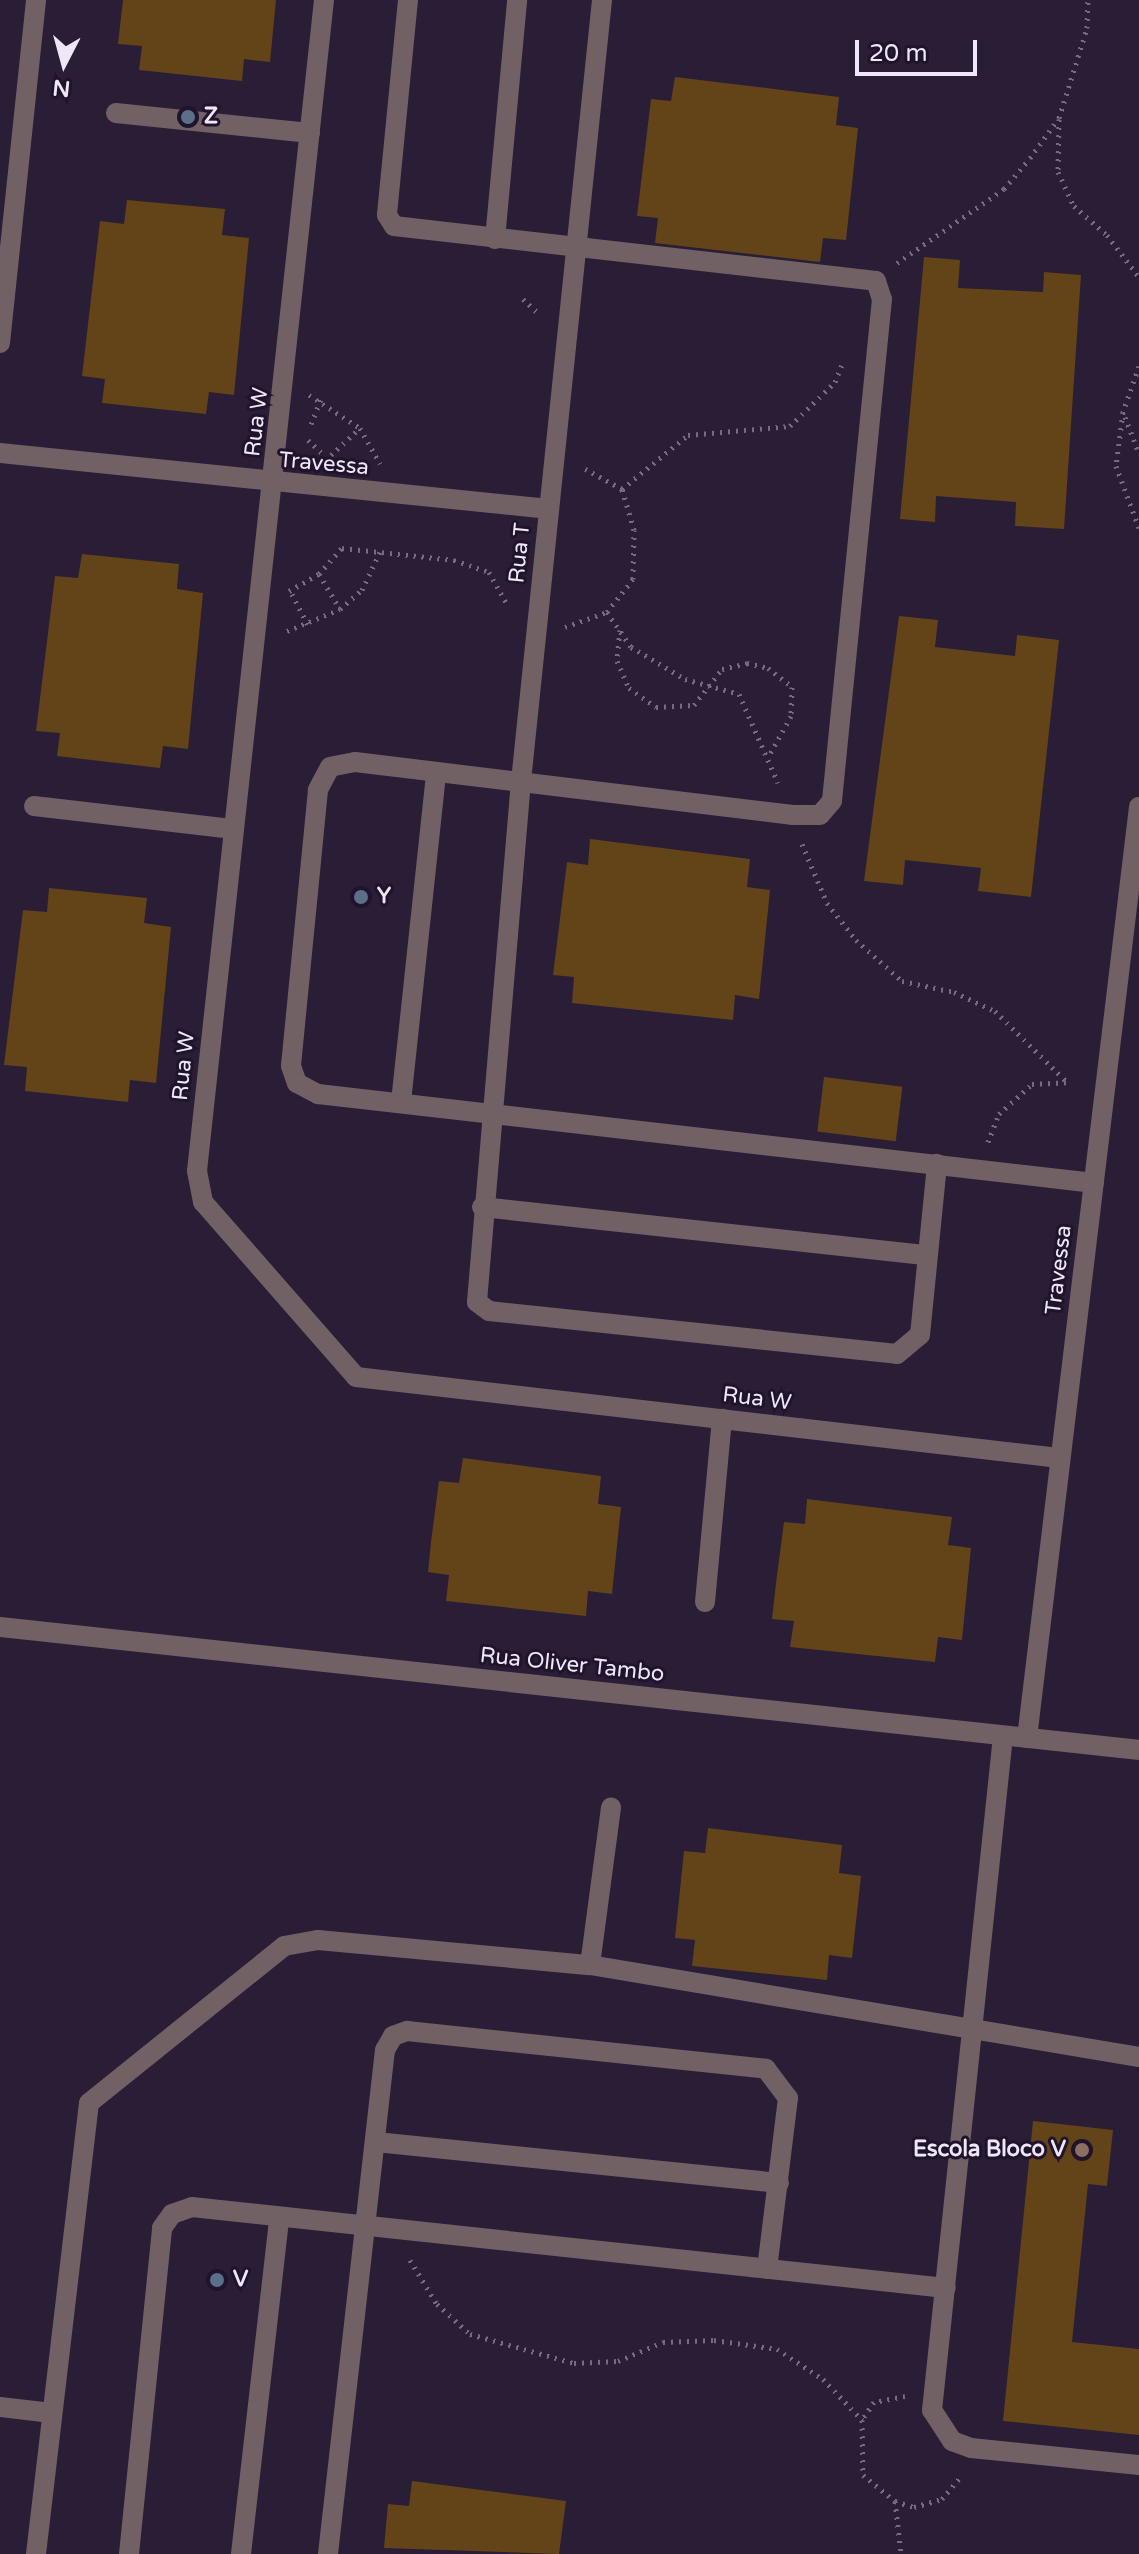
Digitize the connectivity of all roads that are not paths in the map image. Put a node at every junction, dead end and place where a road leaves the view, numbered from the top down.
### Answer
1 (36, 0) edge
2 (324, 0) edge
3 (408, 0) edge
4 (517, 0) edge
5 (602, 0) edge
6 (116, 113) dead end
7 (310, 133) junction
8 (495, 239) junction
9 (576, 247) junction
10 (0, 343) edge
11 (0, 453) edge
12 (274, 483) junction
13 (549, 509) junction
14 (436, 772) junction
15 (521, 781) junction
16 (34, 806) dead end
17 (1139, 807) edge
18 (234, 829) junction
19 (401, 1102) junction
20 (489, 1112) junction
21 (937, 1164) junction
22 (1094, 1183) junction
23 (482, 1207) junction
24 (924, 1255) junction
25 (722, 1419) junction
26 (1059, 1458) junction
27 (705, 1602) dead end
28 (0, 1627) edge
29 (1003, 1736) junction
30 (1027, 1738) junction
31 (1139, 1750) edge
32 (611, 1807) dead end
33 (590, 1965) junction
34 (972, 2029) junction
35 (1139, 2057) edge
36 (376, 2142) junction
37 (779, 2183) junction
38 (279, 2218) junction
39 (366, 2230) junction
40 (767, 2269) junction
41 (946, 2288) junction
42 (0, 2407) edge
43 (52, 2413) junction
44 (1139, 2465) edge
45 (36, 2554) edge
46 (129, 2554) edge
47 (241, 2554) edge
48 (328, 2554) edge

1 - 10 street
2 - 7 street, Rua W
3 - 8 street
4 - 8 street
5 - 9 street, Rua T
6 - 7 street
7 - 12 street, Rua W
8 - 9 street
9 - 13 street, Rua T
9 - 15 street
11 - 12 street, Travessa
12 - 13 street, Travessa
12 - 18 street, Rua W
13 - 15 street, Rua T
14 - 15 street
14 - 19 street
14 - 19 street
15 - 20 street, Rua T
16 - 18 street
17 - 22 street, Travessa
18 - 25 street, Rua W
19 - 20 street
20 - 21 street
20 - 23 street, Rua T
21 - 22 street
21 - 24 street
22 - 26 street, Travessa
23 - 24 street
23 - 24 street, Rua T
25 - 26 street, Rua W
25 - 27 street
26 - 30 street, Travessa
28 - 29 street, Rua Oliver Tambo
29 - 30 street, Rua Oliver Tambo
29 - 34 street
30 - 31 street, Rua Oliver Tambo
32 - 33 street
33 - 34 street
33 - 43 street
34 - 35 street
34 - 41 street
36 - 37 street
36 - 37 street
36 - 39 street
37 - 40 street
38 - 39 street
38 - 46 street
38 - 47 street
39 - 40 street
39 - 48 street
40 - 41 street
41 - 44 street
42 - 43 street
43 - 45 street

